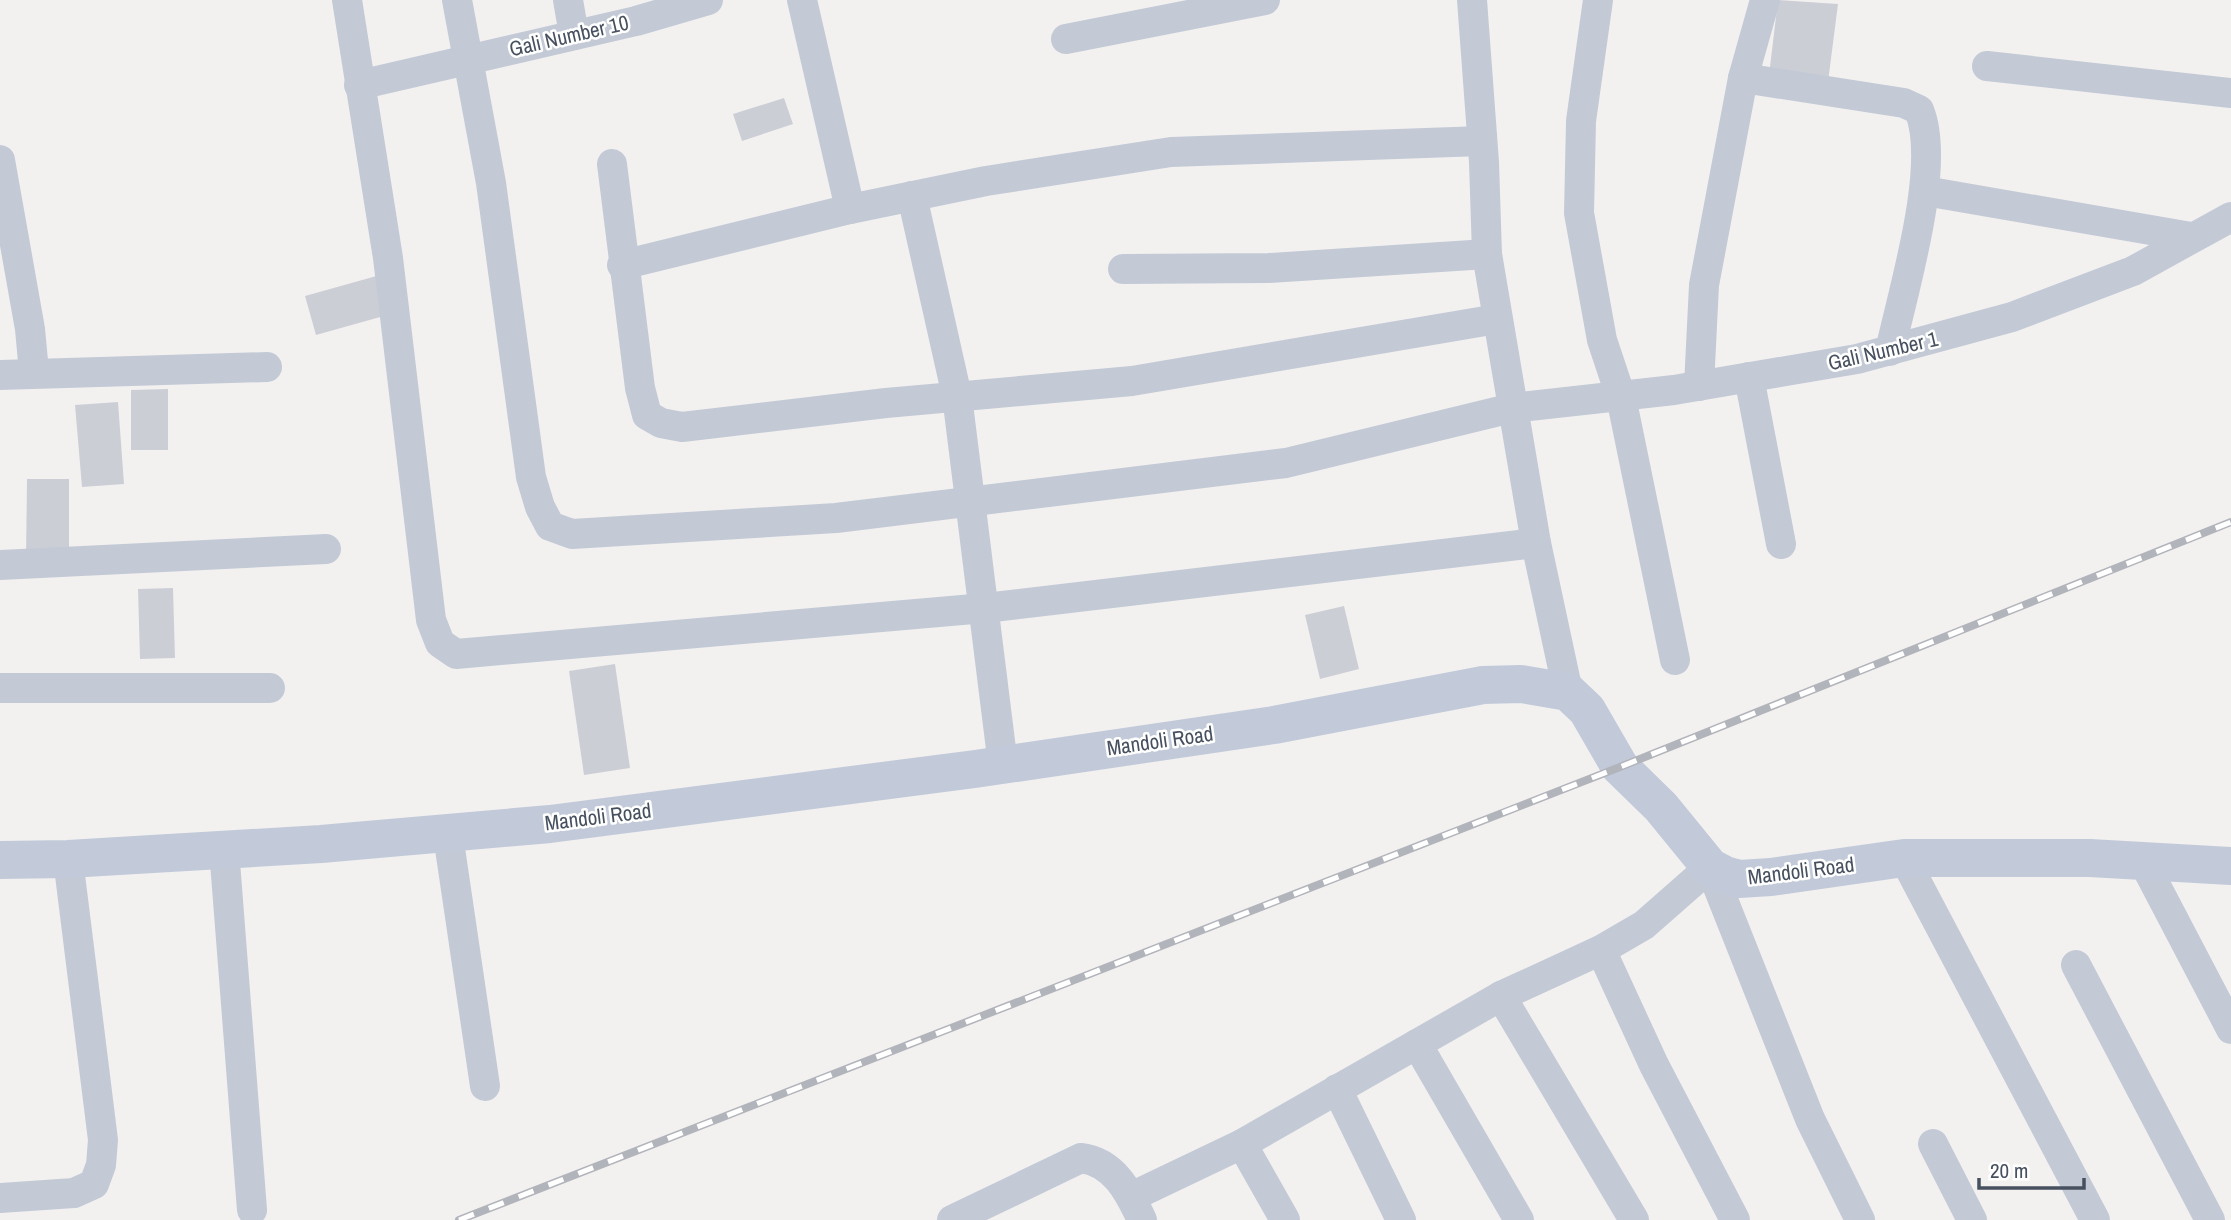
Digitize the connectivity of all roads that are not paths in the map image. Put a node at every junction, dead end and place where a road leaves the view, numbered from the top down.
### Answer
1 (347, 0) edge
2 (457, 0) edge
3 (568, 0) edge
4 (709, 0) edge
5 (802, 0) edge
6 (1265, 0) edge
7 (1472, 0) edge
8 (1598, 0) edge
9 (1765, 0) edge
10 (574, 35) junction
11 (1066, 39) dead end
12 (469, 59) junction
13 (1987, 66) dead end
14 (1744, 78) junction
15 (359, 85) junction
16 (2231, 93) edge
17 (1482, 141) junction
18 (0, 160) edge
19 (612, 163) dead end
20 (1925, 191) junction
21 (912, 196) junction
22 (850, 209) junction
23 (2231, 217) edge
24 (2191, 237) junction
25 (1487, 254) junction
26 (622, 265) junction
27 (1123, 270) dead end
28 (1497, 319) junction
29 (1890, 351) junction
30 (267, 367) dead end
31 (34, 373) junction
32 (0, 375) edge
33 (1749, 377) junction
34 (1699, 386) junction
35 (957, 396) junction
36 (1622, 397) junction
37 (1512, 408) junction
38 (969, 500) junction
39 (1536, 543) junction
40 (1781, 544) dead end
41 (326, 549) dead end
42 (0, 565) edge
43 (985, 608) junction
44 (1675, 660) dead end
45 (0, 688) edge
46 (270, 688) dead end
47 (1568, 692) junction
48 (1003, 765) junction
49 (448, 835) junction
50 (224, 849) junction
51 (1904, 858) junction
52 (68, 859) junction
53 (1703, 859) junction
54 (0, 860) edge
55 (2143, 861) junction
56 (2231, 866) edge
57 (1601, 950) junction
58 (2076, 965) dead end
59 (1501, 996) junction
60 (2231, 1029) edge
61 (1418, 1044) junction
62 (485, 1086) dead end
63 (1337, 1090) junction
64 (1242, 1144) junction
65 (1933, 1144) dead end
66 (0, 1199) edge
67 (1136, 1208) edge
68 (252, 1210) dead end
69 (984, 1213) edge
70 (952, 1220) edge
71 (1285, 1220) edge
72 (1401, 1220) edge
73 (1519, 1220) edge
74 (1634, 1220) edge
75 (1735, 1220) edge
76 (1860, 1220) edge
77 (1972, 1220) edge
78 (2095, 1220) edge
79 (2210, 1220) edge

1 - 15 street
2 - 12 street, Gali Number 1
3 - 10 street
4 - 10 street, Gali Number 10
5 - 22 street
6 - 11 street
7 - 17 street
8 - 36 street
9 - 14 street
10 - 12 street, Gali Number 10
12 - 15 street, Gali Number 10
12 - 38 street, Gali Number 1
13 - 16 street
14 - 20 street
14 - 34 street
15 - 43 street
17 - 21 street
17 - 25 street
18 - 31 street
19 - 26 street
20 - 24 street
20 - 29 street
21 - 22 street
21 - 35 street
22 - 26 street
23 - 24 street, Gali Number 1
24 - 29 street, Gali Number 1
25 - 27 street
25 - 28 street
26 - 35 street
28 - 35 street
28 - 37 street
29 - 33 street, Gali Number 1
30 - 31 street
31 - 32 street
33 - 34 street, Gali Number 1
33 - 40 street
34 - 36 street, Gali Number 1
35 - 38 street
36 - 37 street, Gali Number 1
36 - 44 street
37 - 38 street, Gali Number 1
37 - 39 street
38 - 43 street
39 - 43 street
39 - 47 street
41 - 42 street
43 - 48 street
45 - 46 street
47 - 48 street, Mandoli Road
47 - 53 street
48 - 49 street, Mandoli Road
49 - 50 street, Mandoli Road
49 - 62 street
50 - 52 street, Mandoli Road
50 - 68 street
51 - 53 street, Mandoli Road
51 - 55 street, Mandoli Road
51 - 78 street
52 - 54 street, Mandoli Road
52 - 66 street
53 - 57 street
53 - 76 street
55 - 56 street, Mandoli Road
55 - 60 street
57 - 59 street
57 - 75 street
58 - 79 street
59 - 61 street
59 - 74 street
61 - 63 street
61 - 73 street
63 - 64 street
63 - 72 street
64 - 67 street
64 - 71 street
65 - 77 street
67 - 69 street
69 - 70 street

